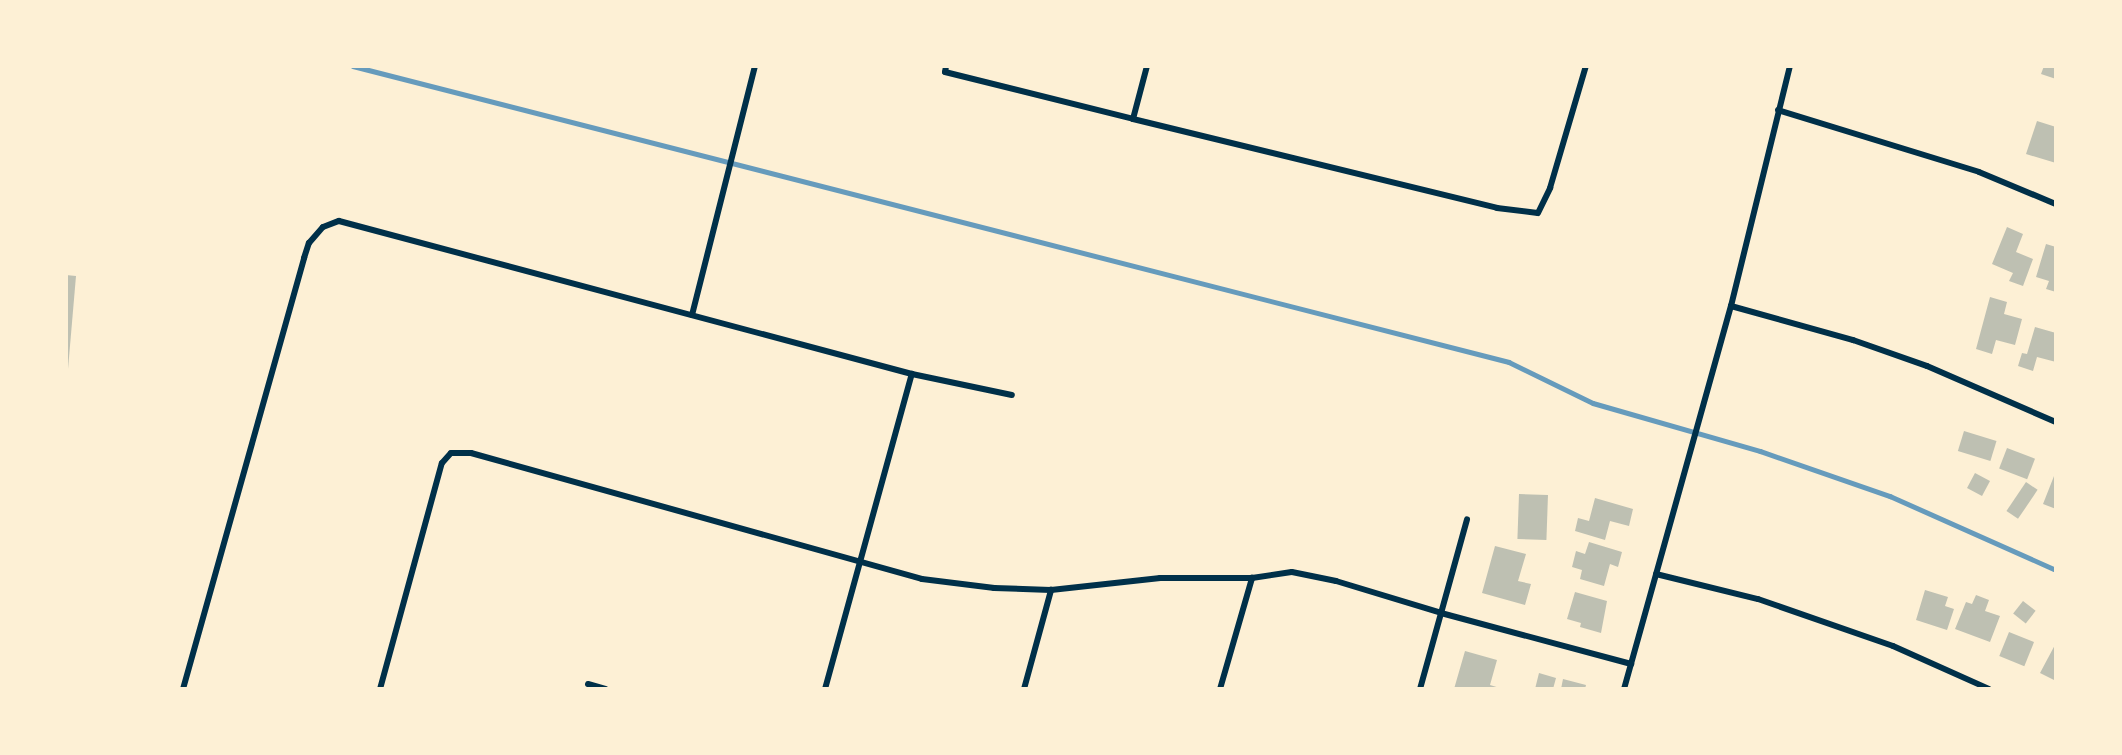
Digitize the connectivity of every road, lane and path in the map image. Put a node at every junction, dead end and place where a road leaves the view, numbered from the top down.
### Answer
1 (755, 66) edge
2 (1147, 66) edge
3 (1587, 66) edge
4 (1790, 66) edge
5 (946, 69) edge
6 (1778, 111) junction
7 (1133, 120) junction
8 (2056, 204) edge
9 (1731, 306) junction
10 (692, 315) junction
11 (912, 374) junction
12 (1012, 395) dead end
13 (2056, 422) edge
14 (1467, 519) dead end
15 (860, 564) junction
16 (1656, 574) junction
17 (1252, 578) junction
18 (1052, 591) junction
19 (1441, 614) junction
20 (1630, 664) junction
21 (588, 684) dead end
22 (183, 689) edge
23 (380, 689) edge
24 (605, 689) edge
25 (825, 689) edge
26 (1024, 689) edge
27 (1220, 689) edge
28 (1420, 689) edge
29 (1624, 689) edge
30 (1989, 689) edge

1 - 10 street
2 - 7 street
3 - 7 street
4 - 6 street
5 - 7 street
6 - 8 street
6 - 9 street
9 - 13 street
9 - 16 street
10 - 11 street
10 - 22 street
11 - 12 street
11 - 15 street
14 - 19 street
15 - 18 street
15 - 23 street
15 - 25 street
16 - 20 street
16 - 30 street
17 - 18 street
17 - 19 street
17 - 27 street
18 - 26 street
19 - 20 street
19 - 28 street
20 - 29 street
21 - 24 street

